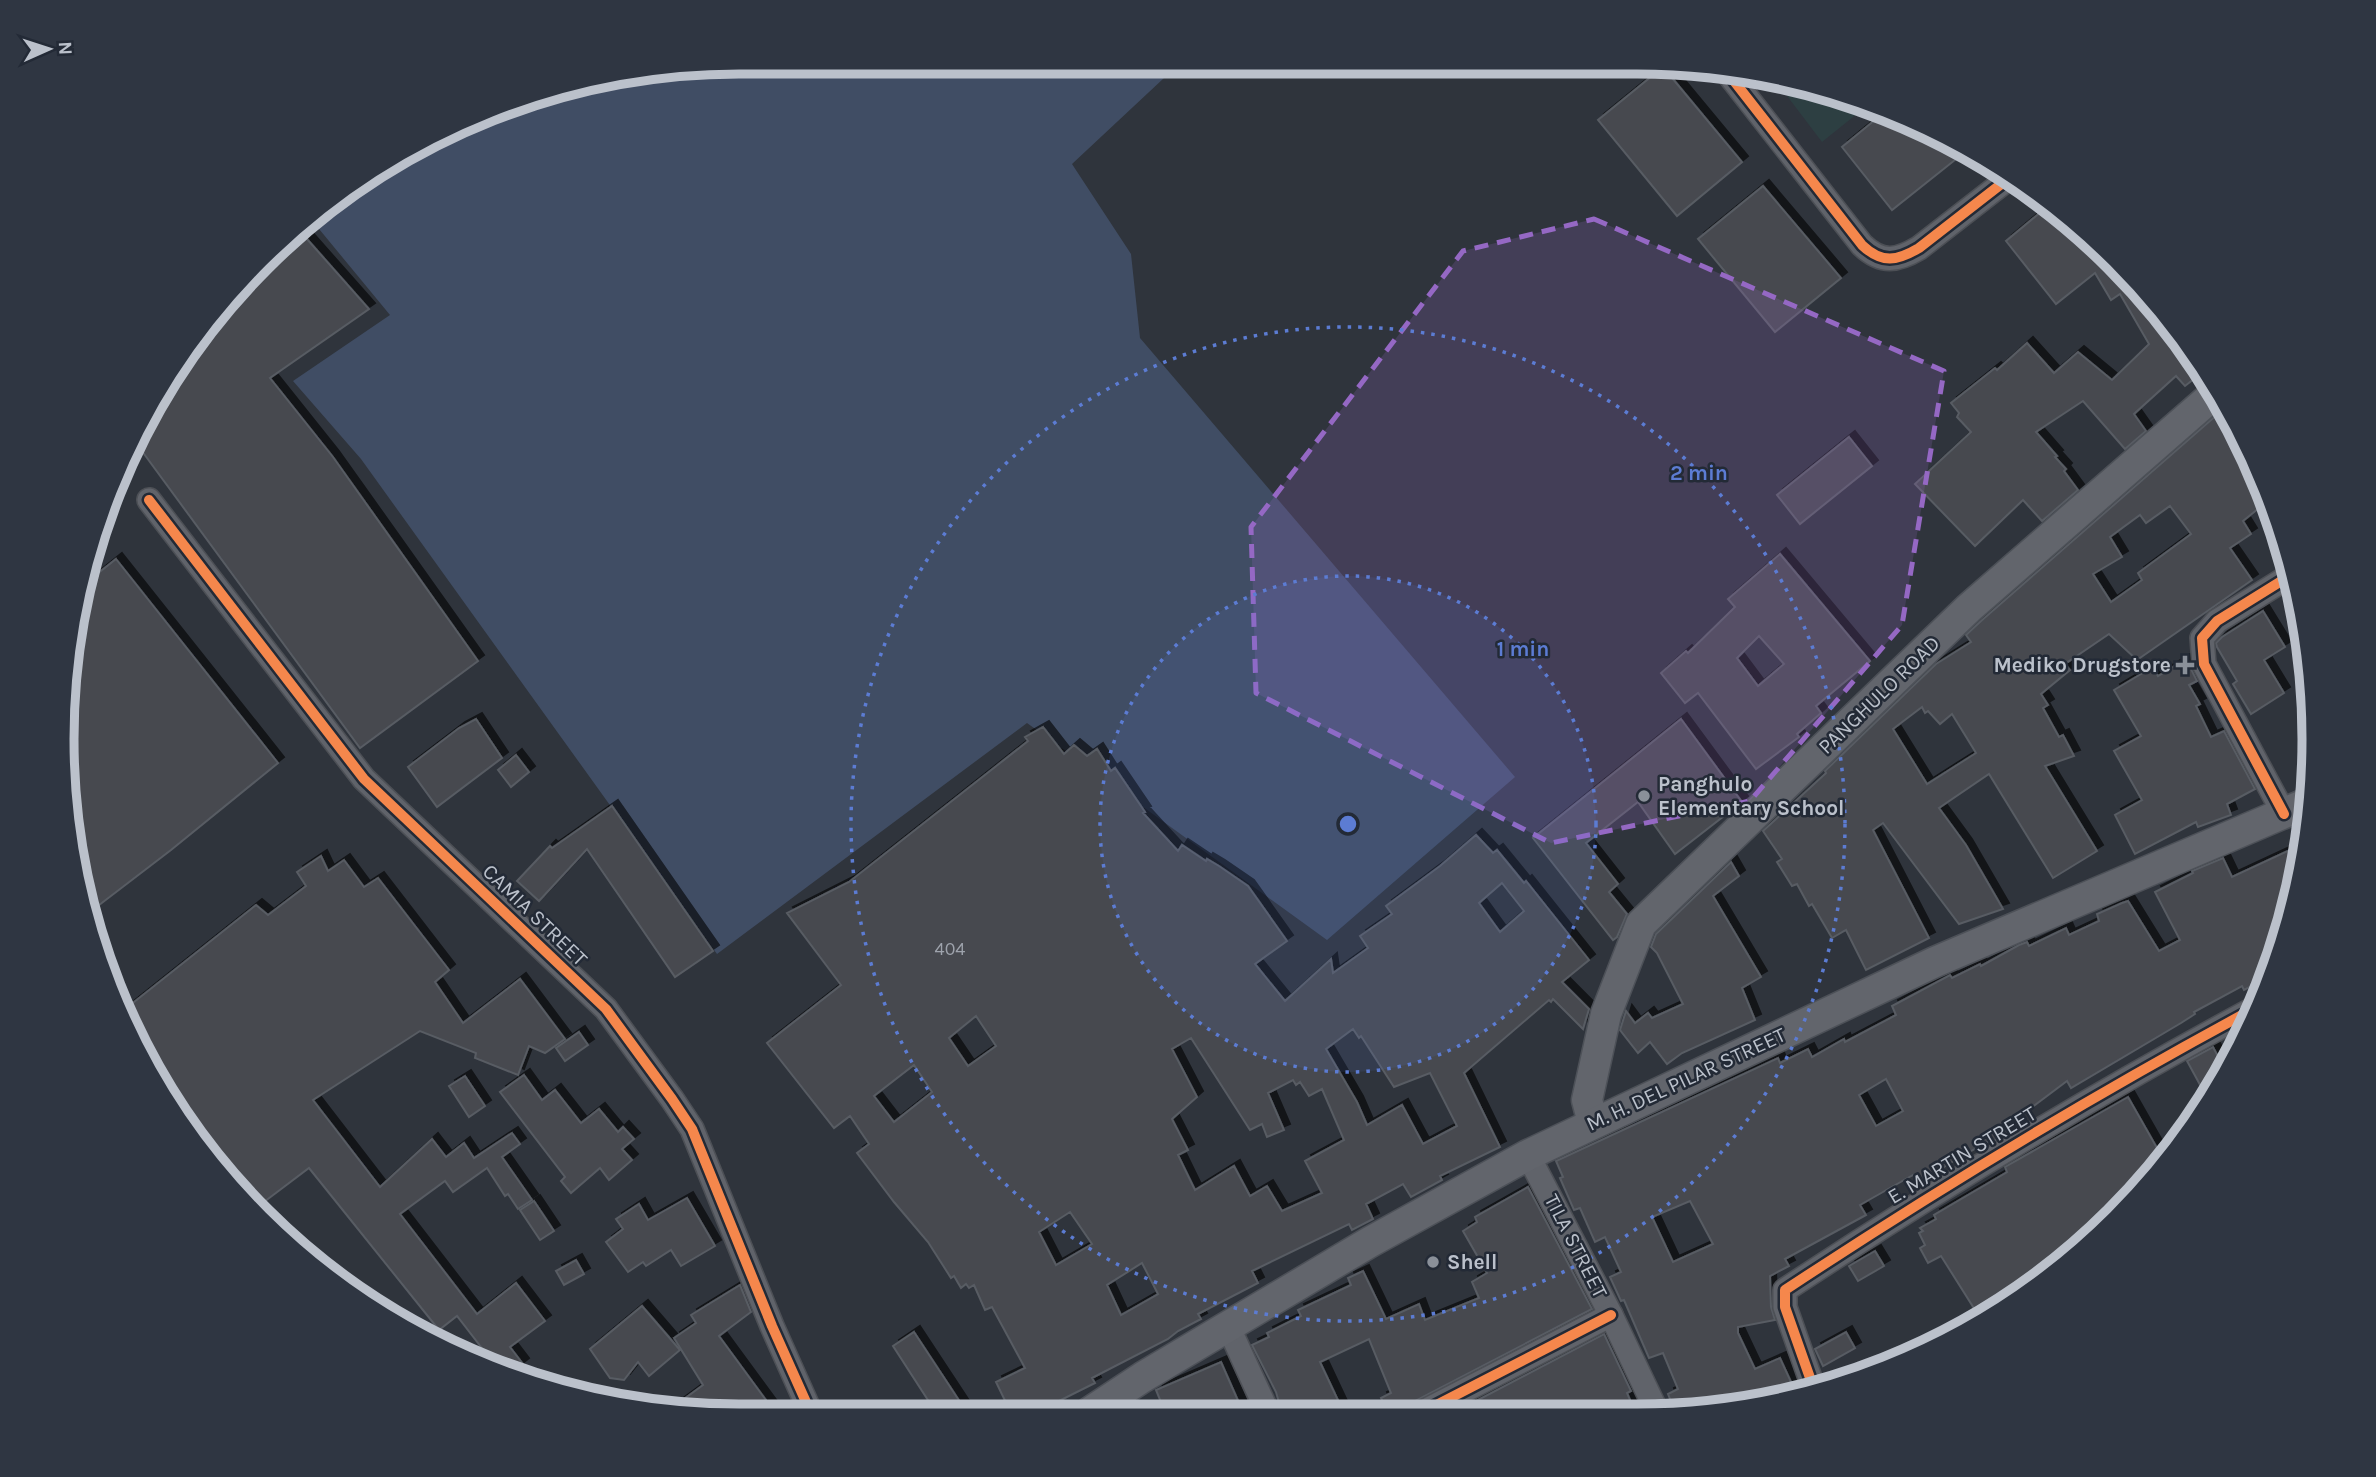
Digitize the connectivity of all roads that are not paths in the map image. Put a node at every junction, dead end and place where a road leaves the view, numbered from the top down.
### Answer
1 (1734, 81) edge
2 (2002, 183) edge
3 (2209, 399) edge
4 (149, 499) dead end
5 (2283, 580) edge
6 (2297, 808) edge
7 (2242, 1016) edge
8 (1593, 1123) junction
9 (1528, 1155) junction
10 (1611, 1315) junction
11 (1228, 1326) junction
12 (1811, 1381) edge
13 (1653, 1403) edge
14 (807, 1404) edge
15 (1103, 1404) edge
16 (1264, 1404) edge
17 (1438, 1404) edge

1 - 2 street
3 - 8 main road, PANGHULO ROAD
4 - 14 street, CAMIA STREET
5 - 6 street
6 - 8 main road, M. H. DEL PILAR STREET
7 - 12 street, E. MARTIN STREET
8 - 9 main road, M. H. DEL PILAR STREET
9 - 10 street, TILA STREET
9 - 11 main road, M. H. DEL PILAR STREET
10 - 13 street, TILA STREET
10 - 17 street
11 - 15 main road, M. H. DEL PILAR STREET
11 - 16 street

